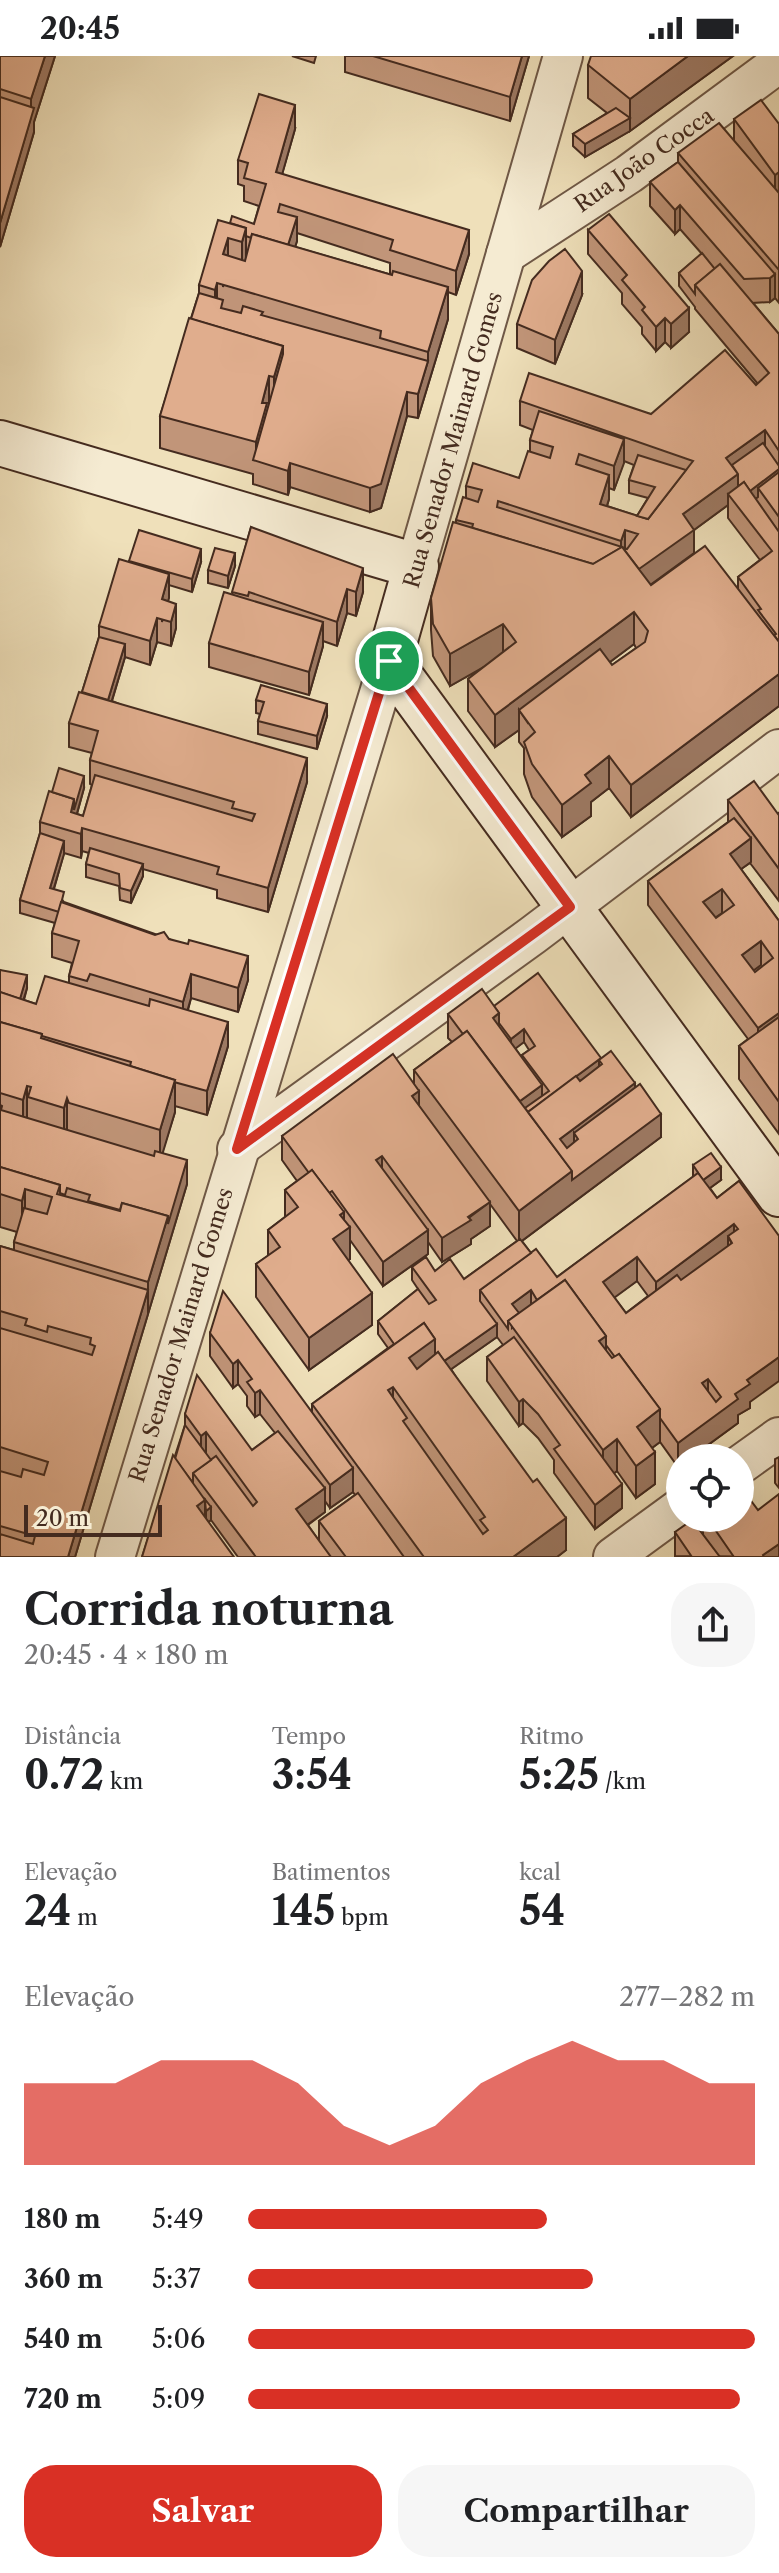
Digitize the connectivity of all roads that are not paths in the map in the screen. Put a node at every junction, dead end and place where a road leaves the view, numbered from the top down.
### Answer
1 (563, 56) edge
2 (779, 63) edge
3 (506, 254) junction
4 (0, 443) edge
5 (416, 566) junction
6 (389, 661) junction
7 (779, 749) edge
8 (570, 907) junction
9 (237, 1149) junction
10 (779, 1194) edge
11 (779, 1437) edge
12 (754, 1455) edge
13 (666, 1518) edge
14 (115, 1557) edge
15 (613, 1557) edge

1 - 3 street, Rua Senador Mainard Gomes
2 - 3 street, Rua João Cocca
3 - 5 street, Rua Senador Mainard Gomes
4 - 5 street
5 - 6 street, Rua Senador Mainard Gomes
6 - 8 street
6 - 9 street, Rua Senador Mainard Gomes
7 - 8 street
8 - 9 street
8 - 10 street
9 - 14 street, Rua Senador Mainard Gomes
11 - 12 street
13 - 15 street

